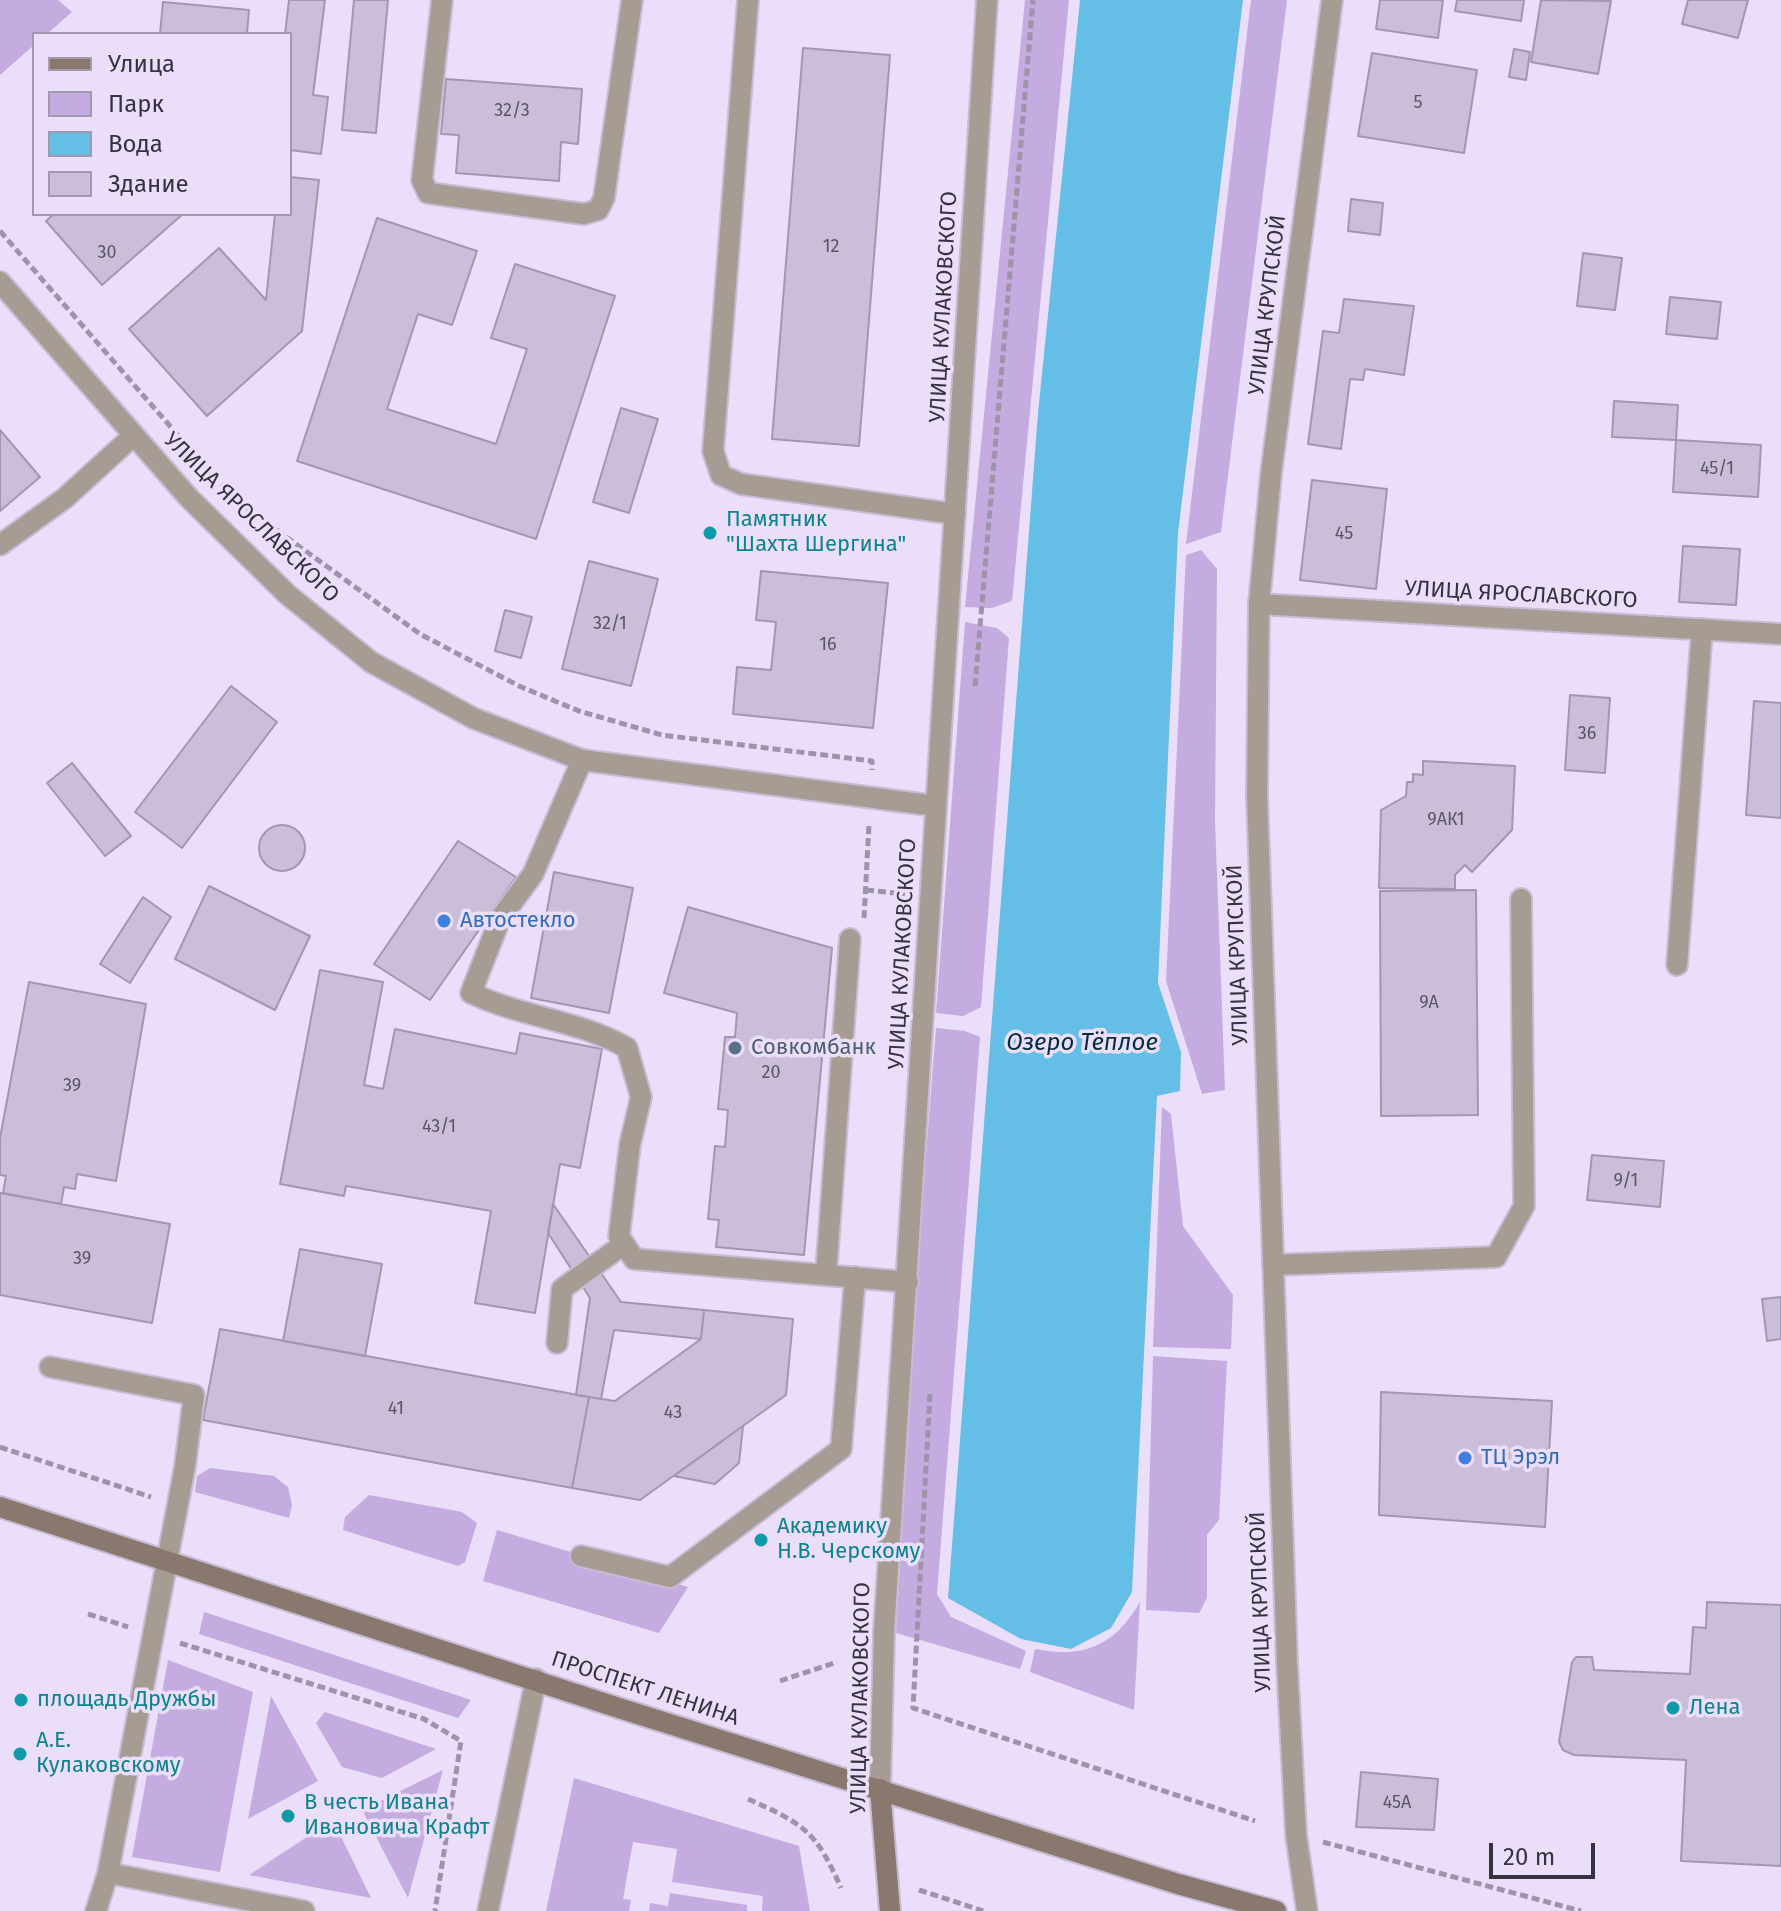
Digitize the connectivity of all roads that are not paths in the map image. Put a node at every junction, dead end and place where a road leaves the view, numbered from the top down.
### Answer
1 (442, 0) edge
2 (632, 0) edge
3 (748, 0) edge
4 (987, 0) edge
5 (1332, 0) edge
6 (0, 282) edge
7 (133, 436) junction
8 (955, 514) junction
9 (0, 545) edge
10 (1259, 604) junction
11 (1702, 629) junction
12 (1781, 634) edge
13 (582, 760) junction
14 (936, 806) junction
15 (1521, 899) dead end
16 (850, 939) road end
17 (1677, 965) dead end
18 (624, 1244) junction
19 (1273, 1265) junction
20 (826, 1275) junction
21 (855, 1277) junction
22 (908, 1282) junction
23 (557, 1343) dead end
24 (50, 1367) dead end
25 (0, 1507) edge
26 (581, 1556) dead end
27 (166, 1560) junction
28 (536, 1679) junction
29 (880, 1789) junction
30 (108, 1873) junction
31 (96, 1911) edge
32 (304, 1911) edge
33 (488, 1911) edge
34 (890, 1911) edge
35 (1276, 1911) edge
36 (1307, 1911) edge

1 - 2 street
3 - 8 street
4 - 8 street, УЛИЦА КУЛАКОВСКОГО
5 - 10 street, УЛИЦА КРУПСКОЙ
6 - 7 street, УЛИЦА ЯРОСЛАВСКОГО
7 - 9 street
7 - 13 street, УЛИЦА ЯРОСЛАВСКОГО
8 - 14 street, УЛИЦА КУЛАКОВСКОГО
10 - 11 street, УЛИЦА ЯРОСЛАВСКОГО
10 - 19 street, УЛИЦА КРУПСКОЙ
11 - 12 street, УЛИЦА ЯРОСЛАВСКОГО
11 - 17 street
13 - 14 street, УЛИЦА ЯРОСЛАВСКОГО
13 - 18 street
14 - 22 street, УЛИЦА КУЛАКОВСКОГО
15 - 19 street
16 - 20 street
18 - 20 street
18 - 23 street
19 - 36 street, УЛИЦА КРУПСКОЙ
20 - 21 street
21 - 22 street
21 - 26 street
22 - 29 street, УЛИЦА КУЛАКОВСКОГО
24 - 27 street
25 - 27 main road, ПРОСПЕКТ ЛЕНИНА
27 - 28 main road, ПРОСПЕКТ ЛЕНИНА
27 - 30 street
28 - 29 main road, ПРОСПЕКТ ЛЕНИНА
28 - 33 street
29 - 34 main road, УЛИЦА КУЛАКОВСКОГО
29 - 35 main road, ПРОСПЕКТ ЛЕНИНА
30 - 31 street
30 - 32 street

